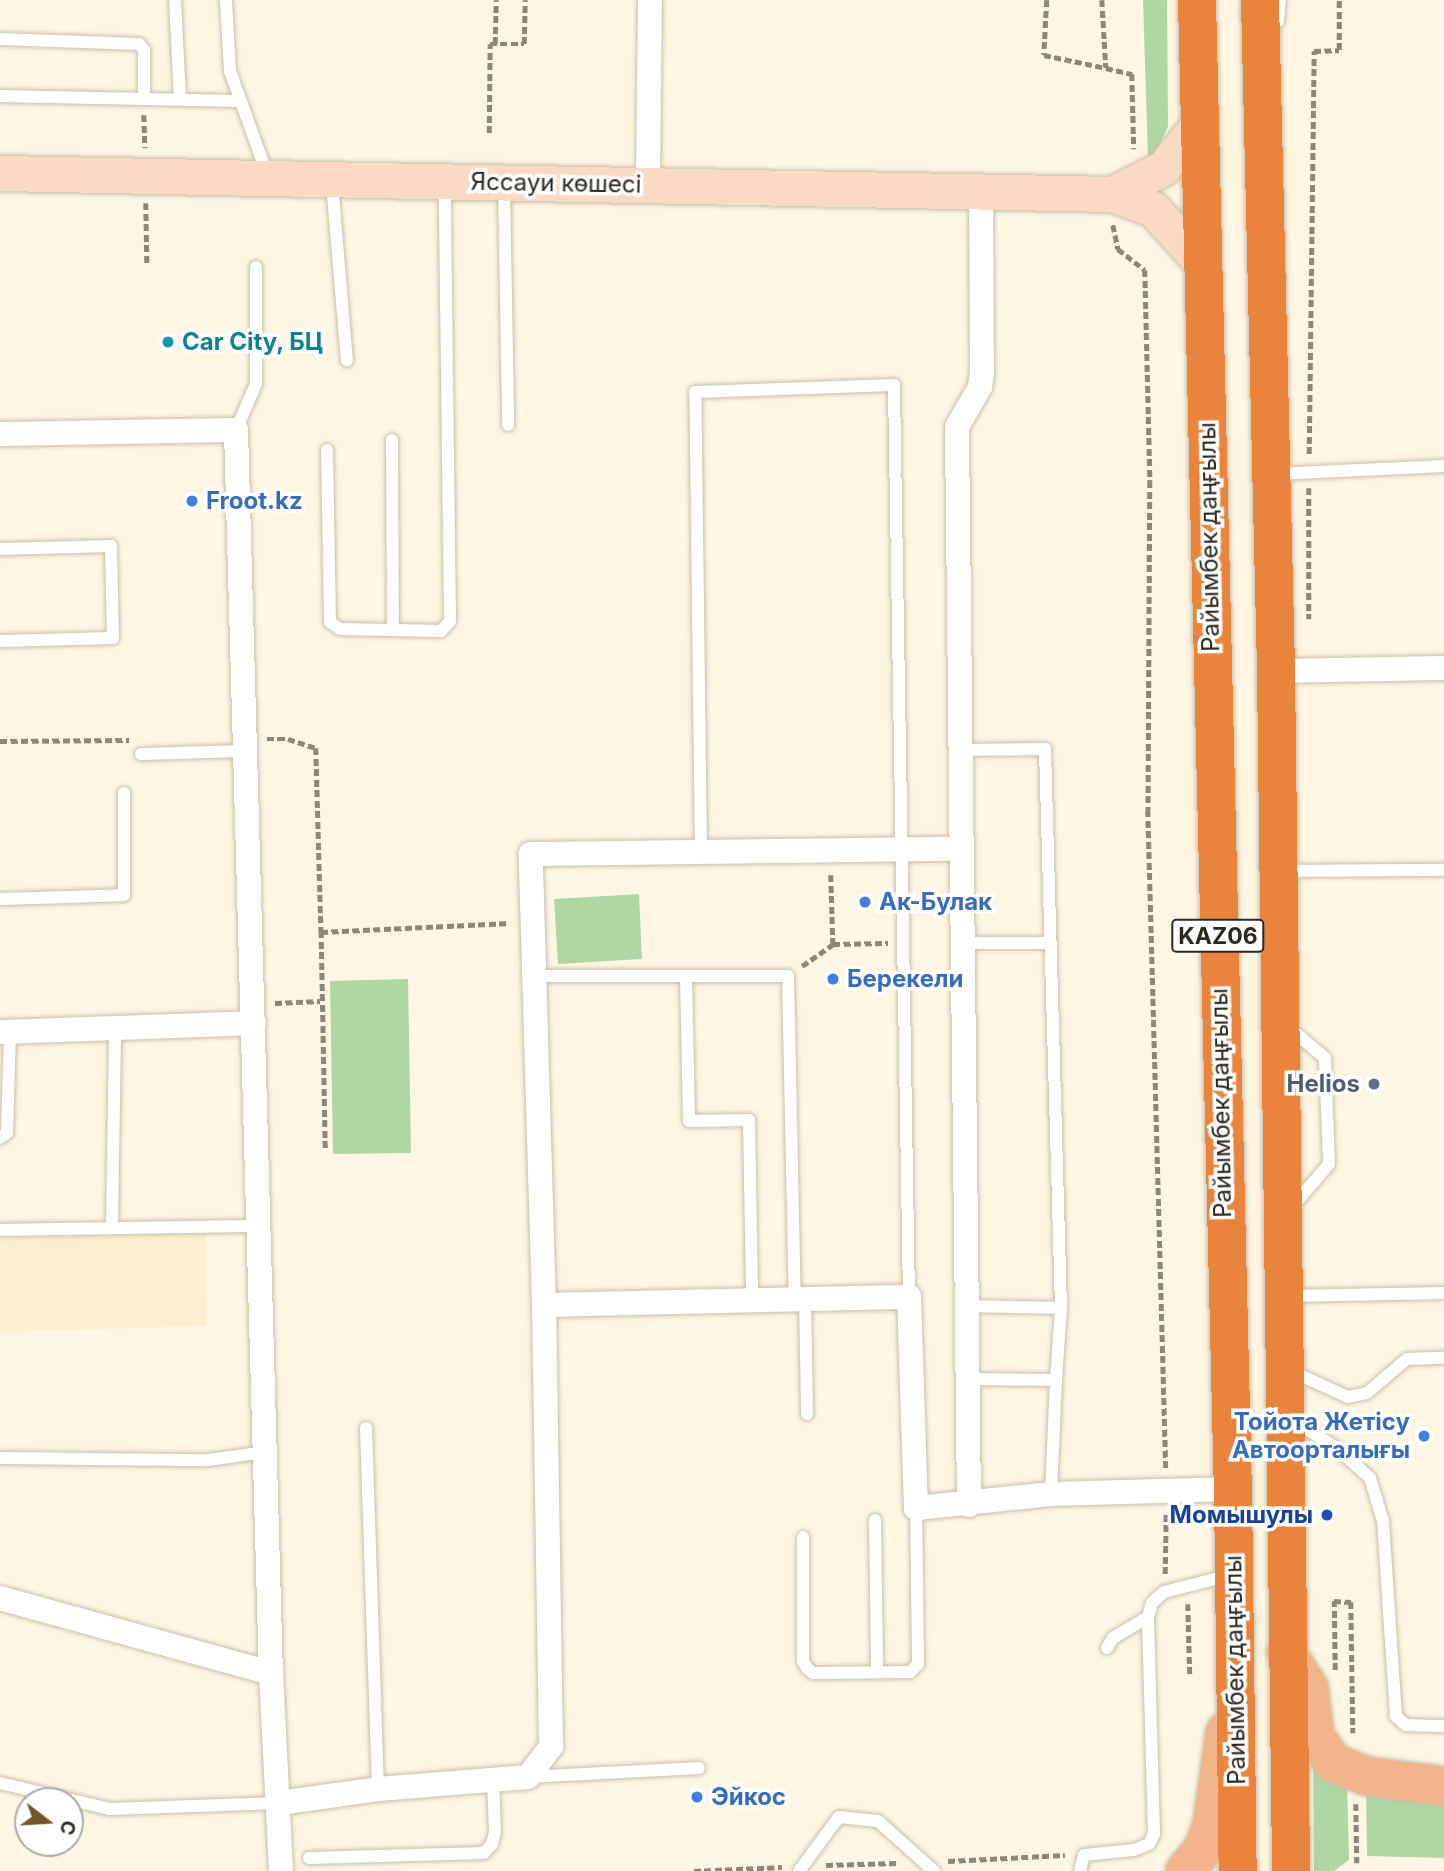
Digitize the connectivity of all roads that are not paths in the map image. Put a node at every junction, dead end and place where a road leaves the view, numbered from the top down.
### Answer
1 (175, 0) edge
2 (226, 0) edge
3 (650, 0) edge
4 (1198, 0) edge
5 (1260, 0) edge
6 (1280, 0) edge
7 (0, 38) edge
8 (0, 96) edge
9 (144, 97) junction
10 (180, 99) junction
11 (240, 102) junction
12 (1200, 123) junction
13 (0, 173) edge
14 (269, 178) junction
15 (332, 179) junction
16 (445, 181) junction
17 (504, 182) junction
18 (648, 184) junction
19 (1264, 192) junction
20 (981, 193) junction
21 (1112, 207) junction
22 (1203, 265) junction
23 (256, 267) dead end
24 (347, 360) dead end
25 (509, 425) dead end
26 (236, 430) junction
27 (0, 434) edge
28 (392, 440) dead end
29 (327, 450) dead end
30 (1444, 466) edge
31 (1290, 474) junction
32 (0, 549) edge
33 (393, 631) junction
34 (0, 641) edge
35 (1444, 668) edge
36 (1293, 670) junction
37 (244, 745) junction
38 (959, 750) junction
39 (141, 754) dead end
40 (124, 793) dead end
41 (960, 849) junction
42 (701, 853) junction
43 (901, 853) junction
44 (1444, 870) edge
45 (1279, 871) junction
46 (0, 899) edge
47 (961, 943) junction
48 (1051, 943) junction
49 (535, 976) junction
50 (686, 976) junction
51 (253, 1013) junction
52 (115, 1031) junction
53 (5, 1032) edge
54 (0, 1138) edge
55 (260, 1226) junction
56 (112, 1227) junction
57 (0, 1230) edge
58 (1444, 1293) edge
59 (1285, 1296) junction
60 (800, 1297) junction
61 (909, 1297) junction
62 (752, 1298) junction
63 (544, 1305) junction
64 (966, 1306) junction
65 (1061, 1308) junction
66 (1444, 1358) edge
67 (1285, 1369) junction
68 (967, 1379) junction
69 (1056, 1380) junction
70 (807, 1414) dead end
71 (1285, 1415) junction
72 (366, 1428) dead end
73 (267, 1452) junction
74 (0, 1458) edge
75 (1233, 1489) junction
76 (1051, 1494) junction
77 (969, 1505) junction
78 (916, 1507) junction
79 (875, 1520) dead end
80 (803, 1537) dead end
81 (1234, 1574) junction
82 (0, 1598) edge
83 (1148, 1617) junction
84 (1107, 1648) dead end
85 (1286, 1652) junction
86 (1235, 1654) junction
87 (877, 1672) junction
88 (271, 1673) junction
89 (1444, 1726) edge
90 (699, 1768) dead end
91 (528, 1777) junction
92 (493, 1780) junction
93 (0, 1783) edge
94 (1444, 1786) edge
95 (377, 1789) junction
96 (279, 1803) junction
97 (309, 1858) dead end
98 (929, 1866) edge
99 (801, 1869) edge
100 (281, 1871) edge
101 (1080, 1871) edge
102 (1185, 1871) edge
103 (1238, 1871) edge
104 (1291, 1871) edge

1 - 10 lane
2 - 11 lane
3 - 18 street
4 - 12 highway, Райымбек даңғылы / KАZ06
5 - 19 highway, KАZ06
6 - 19 lane
7 - 9 lane
8 - 9 lane
9 - 10 lane
10 - 11 lane
11 - 14 lane
12 - 21 main road
12 - 22 highway, Райымбек даңғылы / KАZ06
13 - 14 main road, Яссауи көшесі
14 - 15 main road, Яссауи көшесі
15 - 16 main road, Яссауи көшесі
15 - 24 lane
16 - 17 main road, Яссауи көшесі
16 - 33 lane
17 - 18 main road, Яссауи көшесі
17 - 25 lane
18 - 20 main road, Яссауи көшесі
19 - 31 highway, KАZ06
20 - 21 main road, Яссауи көшесі
20 - 38 street
21 - 22 main road
22 - 75 highway, Райымбек даңғылы / KАZ06
23 - 26 lane
26 - 27 street
26 - 37 street
28 - 33 lane
29 - 33 lane
30 - 31 lane
31 - 36 highway, KАZ06
32 - 34 lane
35 - 36 street
36 - 45 highway, KАZ06
37 - 39 lane
37 - 51 street
38 - 41 street
38 - 48 lane
40 - 46 lane
41 - 43 street
41 - 47 street
42 - 43 street
42 - 43 lane
42 - 49 street
43 - 61 lane
44 - 45 lane
45 - 59 highway, KАZ06
47 - 48 lane
47 - 64 street
48 - 65 lane
49 - 50 lane
49 - 63 street
50 - 60 lane
50 - 62 lane
51 - 52 street
51 - 55 street
52 - 53 street
52 - 56 lane
53 - 54 lane
55 - 56 lane
55 - 73 street
56 - 57 lane
58 - 59 lane
59 - 67 highway, KАZ06
60 - 61 street
60 - 62 street
60 - 70 lane
61 - 78 street
62 - 63 street
63 - 91 street
64 - 65 lane
64 - 68 street
65 - 69 lane
66 - 67 lane
67 - 71 highway, KАZ06
68 - 69 lane
68 - 77 street
69 - 76 lane
71 - 85 highway, KАZ06
71 - 89 lane
72 - 95 lane
73 - 74 lane
73 - 88 street
75 - 76 street
75 - 81 highway, Райымбек даңғылы / KАZ06
76 - 77 street
77 - 78 street
78 - 87 lane
79 - 87 lane
80 - 87 lane
81 - 83 lane
81 - 86 highway, Райымбек даңғылы / KАZ06
82 - 88 street
83 - 84 lane
83 - 101 lane
85 - 94 main road
85 - 104 highway, KАZ06
86 - 102 main road
86 - 103 highway, Райымбек даңғылы / KАZ06
88 - 96 street
90 - 91 lane
91 - 92 street
92 - 95 street
92 - 97 lane
93 - 96 lane
95 - 96 street
96 - 100 street
98 - 99 lane

